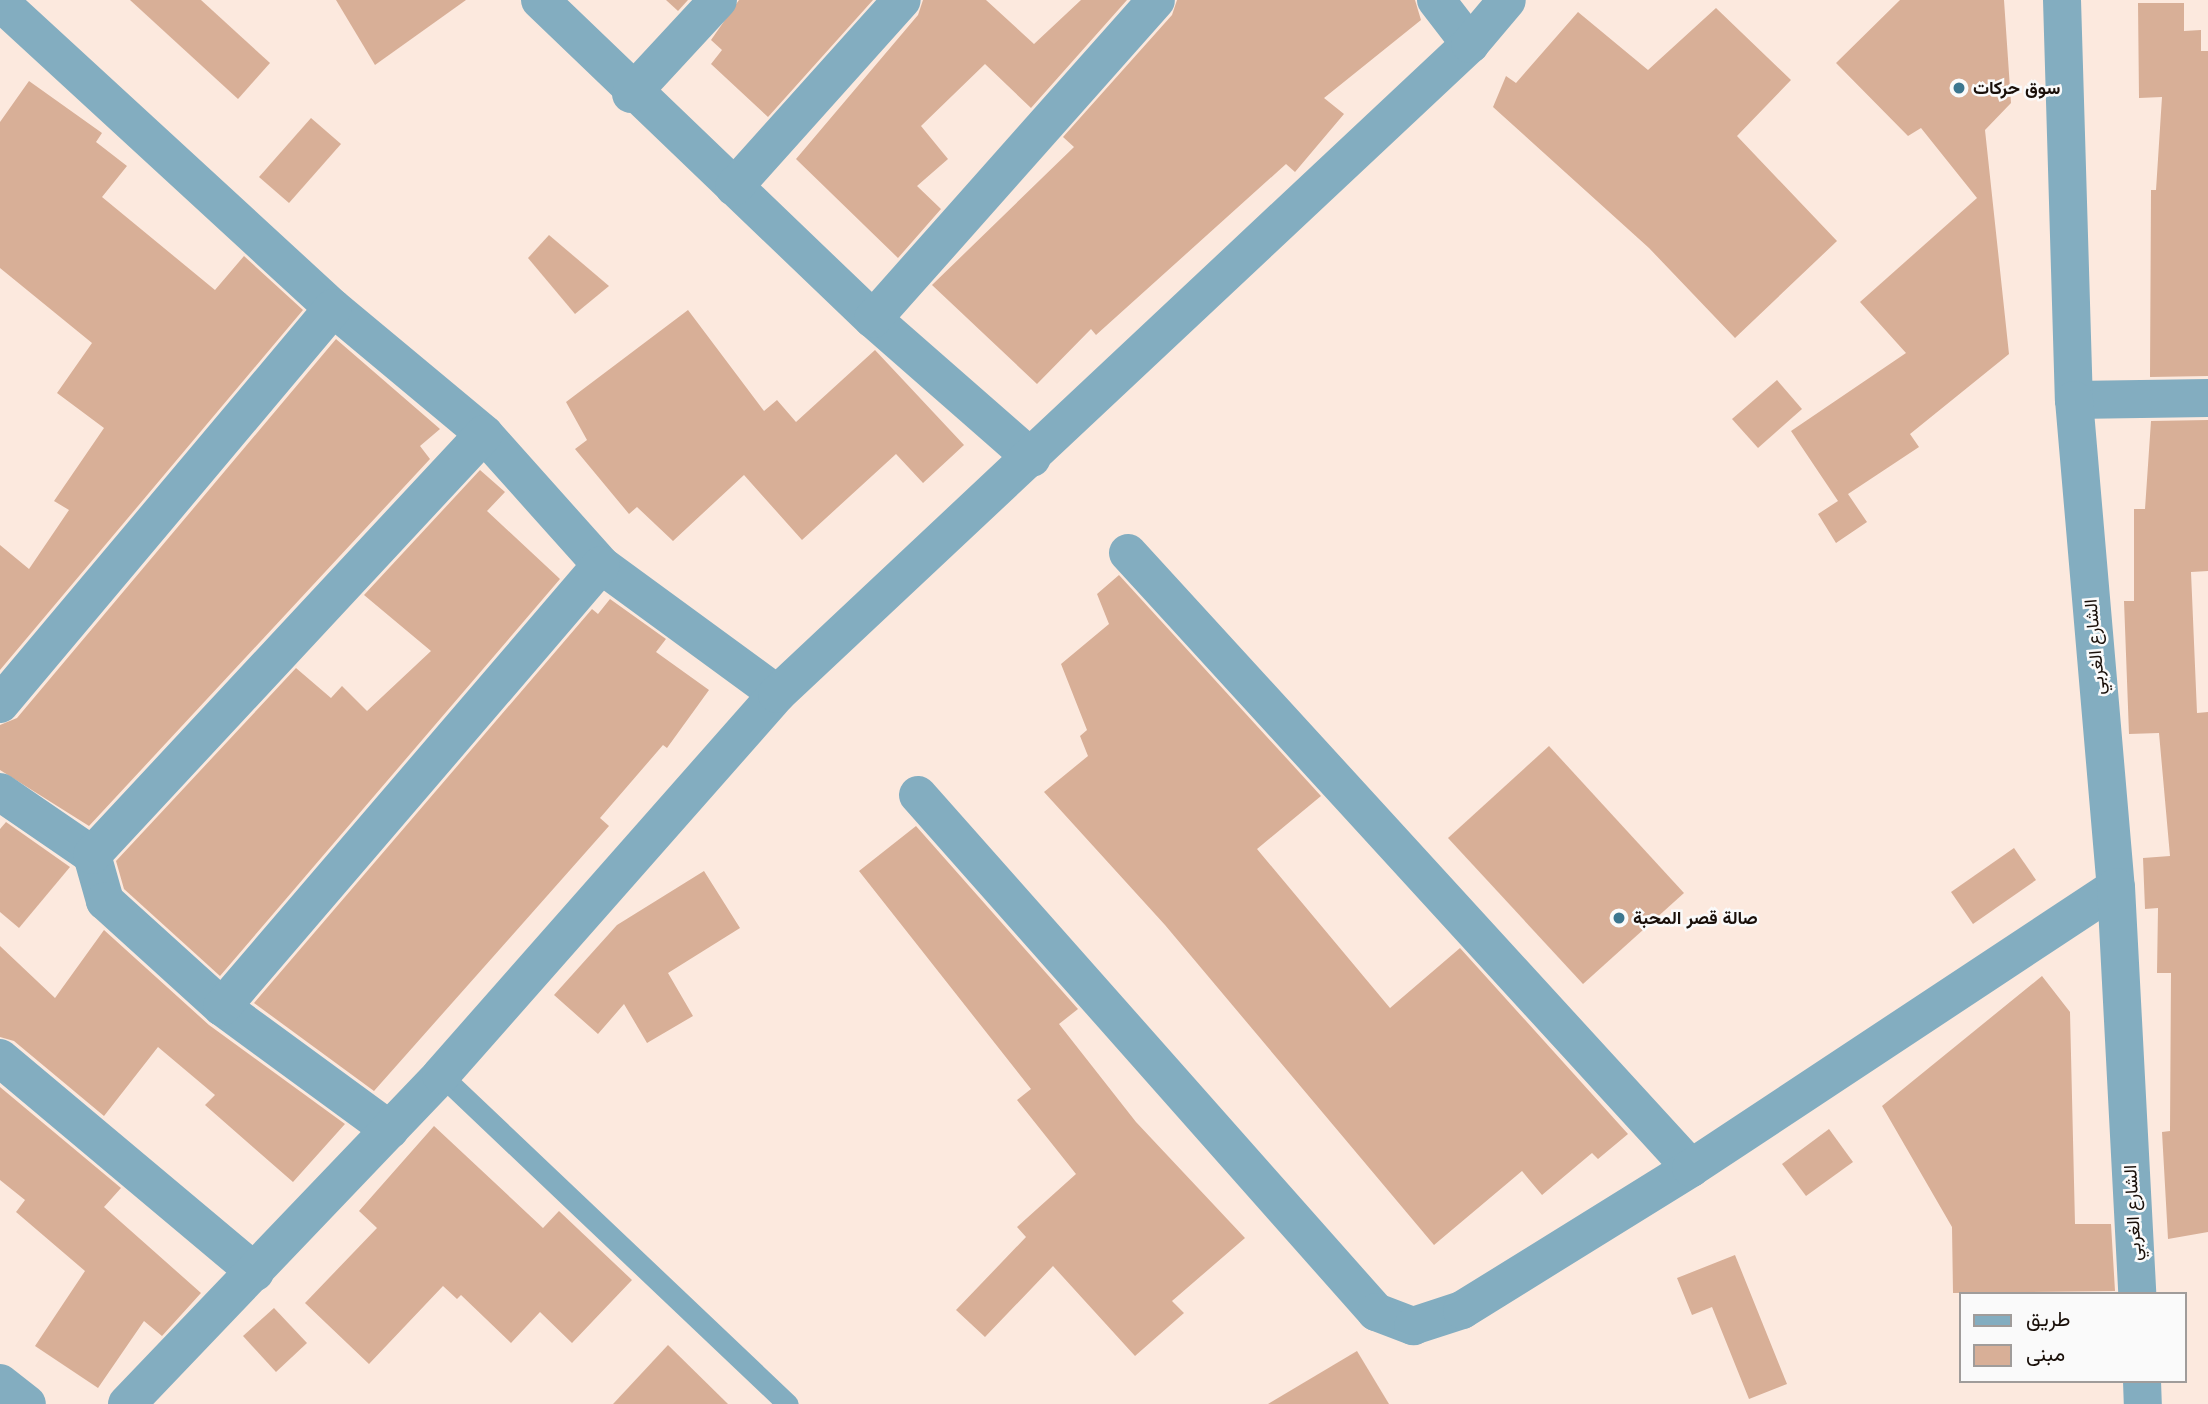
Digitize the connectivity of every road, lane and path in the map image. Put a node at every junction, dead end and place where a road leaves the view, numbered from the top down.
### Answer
1 (540, 0) edge
2 (718, 0) edge
3 (902, 0) edge
4 (1156, 0) edge
5 (1436, 0) edge
6 (1507, 0) edge
7 (2062, 0) edge
8 (2, 9) edge
9 (1470, 44) junction
10 (631, 94) junction
11 (734, 187) junction
12 (334, 308) junction
13 (873, 319) junction
14 (2208, 398) edge
15 (2074, 400) junction
16 (484, 434) junction
17 (1032, 457) junction
18 (1128, 553) dead end
19 (601, 565) junction
20 (777, 694) junction
21 (0, 704) edge
22 (0, 792) edge
23 (918, 795) dead end
24 (92, 855) junction
25 (2116, 887) junction
26 (222, 1007) junction
27 (0, 1058) edge
28 (441, 1075) junction
29 (390, 1130) junction
30 (1691, 1168) junction
31 (255, 1272) junction
32 (2137, 1292) edge
33 (0, 1382) edge
34 (2142, 1383) edge
35 (27, 1404) edge
36 (127, 1404) edge
37 (788, 1404) edge
38 (2143, 1404) edge

1 - 10 street
2 - 10 street
3 - 11 street
4 - 13 street
5 - 9 street
6 - 9 street
7 - 15 street, الشارع الغربي
8 - 12 street
9 - 17 street
10 - 11 street
11 - 13 street
12 - 16 street
12 - 21 street
13 - 17 street
14 - 15 street
15 - 25 street, الشارع الغربي
16 - 19 street
16 - 24 street
17 - 20 street
18 - 30 street
19 - 20 street
19 - 26 street
20 - 28 street
22 - 24 street
23 - 30 street
24 - 26 street
25 - 30 street
25 - 32 street, الشارع الغربي
26 - 29 street
27 - 31 street
28 - 29 street
28 - 37 lane
29 - 31 street
31 - 36 street
33 - 35 street
34 - 38 street

